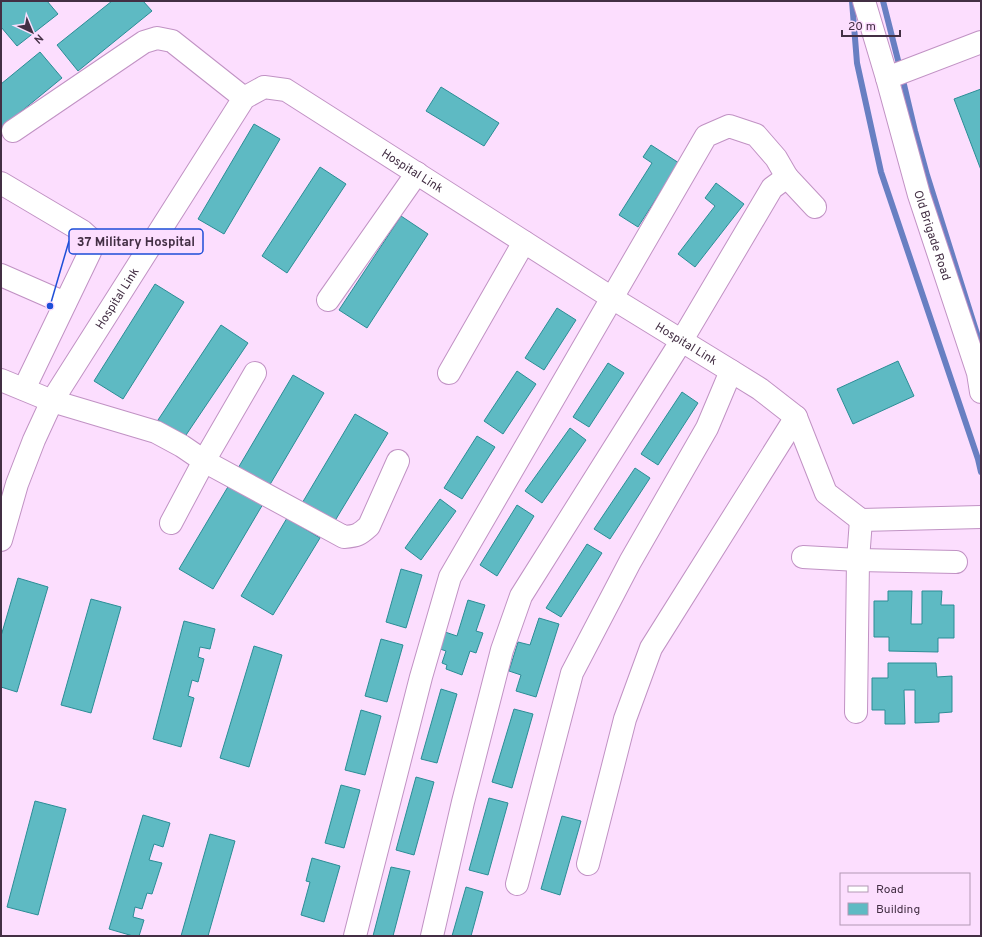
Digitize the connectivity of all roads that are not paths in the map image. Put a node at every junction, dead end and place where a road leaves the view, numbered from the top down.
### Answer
1 (864, 1) edge
2 (981, 42) edge
3 (887, 78) junction
4 (244, 98) junction
5 (13, 131) dead end
6 (417, 174) junction
7 (787, 177) junction
8 (1, 183) edge
9 (815, 207) dead end
10 (524, 242) junction
11 (1, 275) edge
12 (612, 298) junction
13 (328, 300) dead end
14 (65, 304) junction
15 (682, 340) junction
16 (731, 370) junction
17 (449, 373) dead end
18 (255, 374) dead end
19 (980, 379) edge
20 (1, 380) edge
21 (24, 389) junction
22 (52, 401) junction
23 (796, 417) junction
24 (204, 461) junction
25 (398, 461) dead end
26 (981, 517) edge
27 (861, 520) junction
28 (171, 523) dead end
29 (1, 540) edge
30 (803, 557) dead end
31 (858, 560) junction
32 (956, 562) dead end
33 (856, 712) dead end
34 (588, 864) dead end
35 (517, 884) dead end
36 (355, 936) edge
37 (432, 936) edge

1 - 3 street, Old Brigade Road
2 - 3 street
3 - 19 street, Old Brigade Road
4 - 5 street
4 - 6 street, Hospital Link
4 - 22 street, Hospital Link
6 - 10 street, Hospital Link
6 - 13 street
7 - 9 street
7 - 12 street
7 - 15 street
8 - 14 street
10 - 12 street, Hospital Link
10 - 17 street
11 - 14 street
12 - 15 street, Hospital Link
12 - 36 street
14 - 21 street
15 - 16 street, Hospital Link
15 - 37 street
16 - 23 street, Hospital Link
16 - 35 street
18 - 24 street
20 - 21 street
21 - 22 street
22 - 24 street
22 - 29 street, Hospital Link
23 - 27 street
23 - 34 street
24 - 25 street
24 - 28 street
26 - 27 street
27 - 31 street
30 - 31 street
31 - 32 street
31 - 33 street

